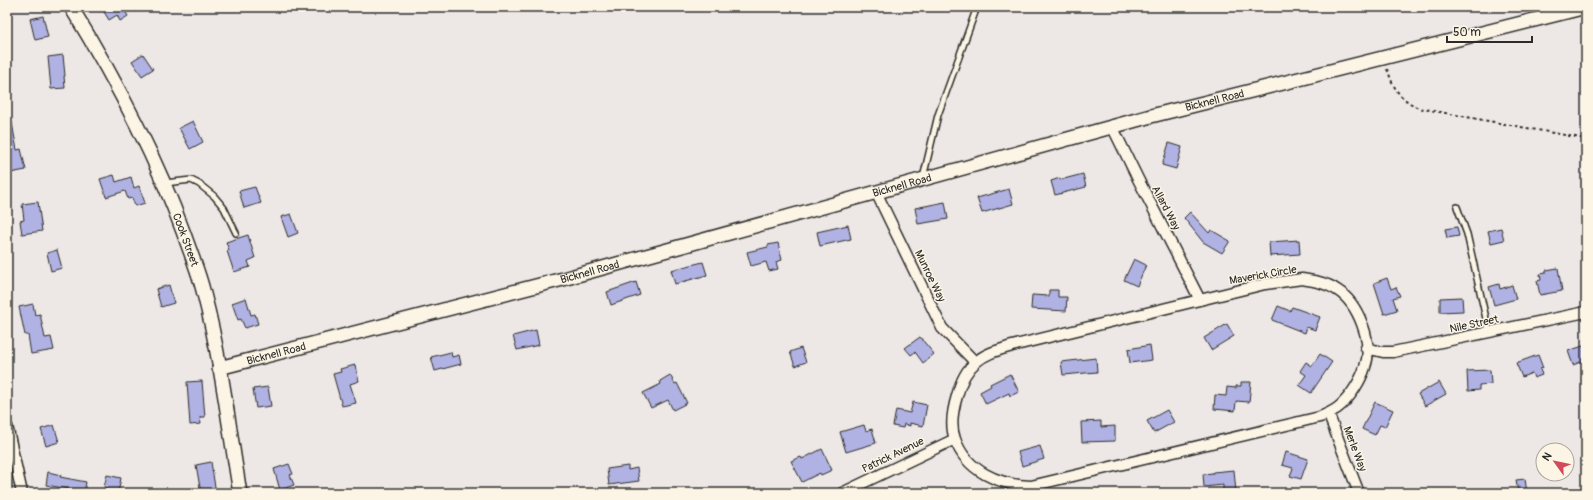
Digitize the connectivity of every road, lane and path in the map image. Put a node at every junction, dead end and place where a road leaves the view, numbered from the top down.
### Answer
1 (71, 7) edge
2 (977, 7) edge
3 (1586, 7) edge
4 (1384, 58) junction
5 (1112, 126) junction
6 (1586, 140) edge
7 (923, 179) junction
8 (164, 183) junction
9 (876, 192) junction
10 (1457, 206) dead end
11 (236, 233) dead end
12 (1200, 300) junction
13 (1586, 312) edge
14 (1490, 333) junction
15 (1366, 348) junction
16 (975, 362) junction
17 (219, 368) junction
18 (1328, 413) junction
19 (7, 426) edge
20 (955, 439) junction
21 (22, 493) edge
22 (240, 493) edge
23 (842, 493) edge
24 (1359, 493) edge

1 - 8 street, Cook Street
2 - 7 lane
3 - 4 street, Bicknell Road
4 - 5 street, Bicknell Road
4 - 6 path
5 - 7 street, Bicknell Road
5 - 12 street, Allard Way
7 - 9 street, Bicknell Road
8 - 11 lane
8 - 17 street, Cook Street
9 - 16 street, Munroe Way
9 - 17 street, Bicknell Road
10 - 14 lane
12 - 15 street, Maverick Circle
12 - 16 street, Maverick Circle
13 - 14 street, Nile Street
14 - 15 street, Nile Street
15 - 18 street, Maverick Circle
16 - 20 street, Maverick Circle
17 - 22 street, Cook Street
18 - 20 street, Maverick Circle
18 - 24 street, Merle Way
19 - 21 street
20 - 23 street, Patrick Avenue

